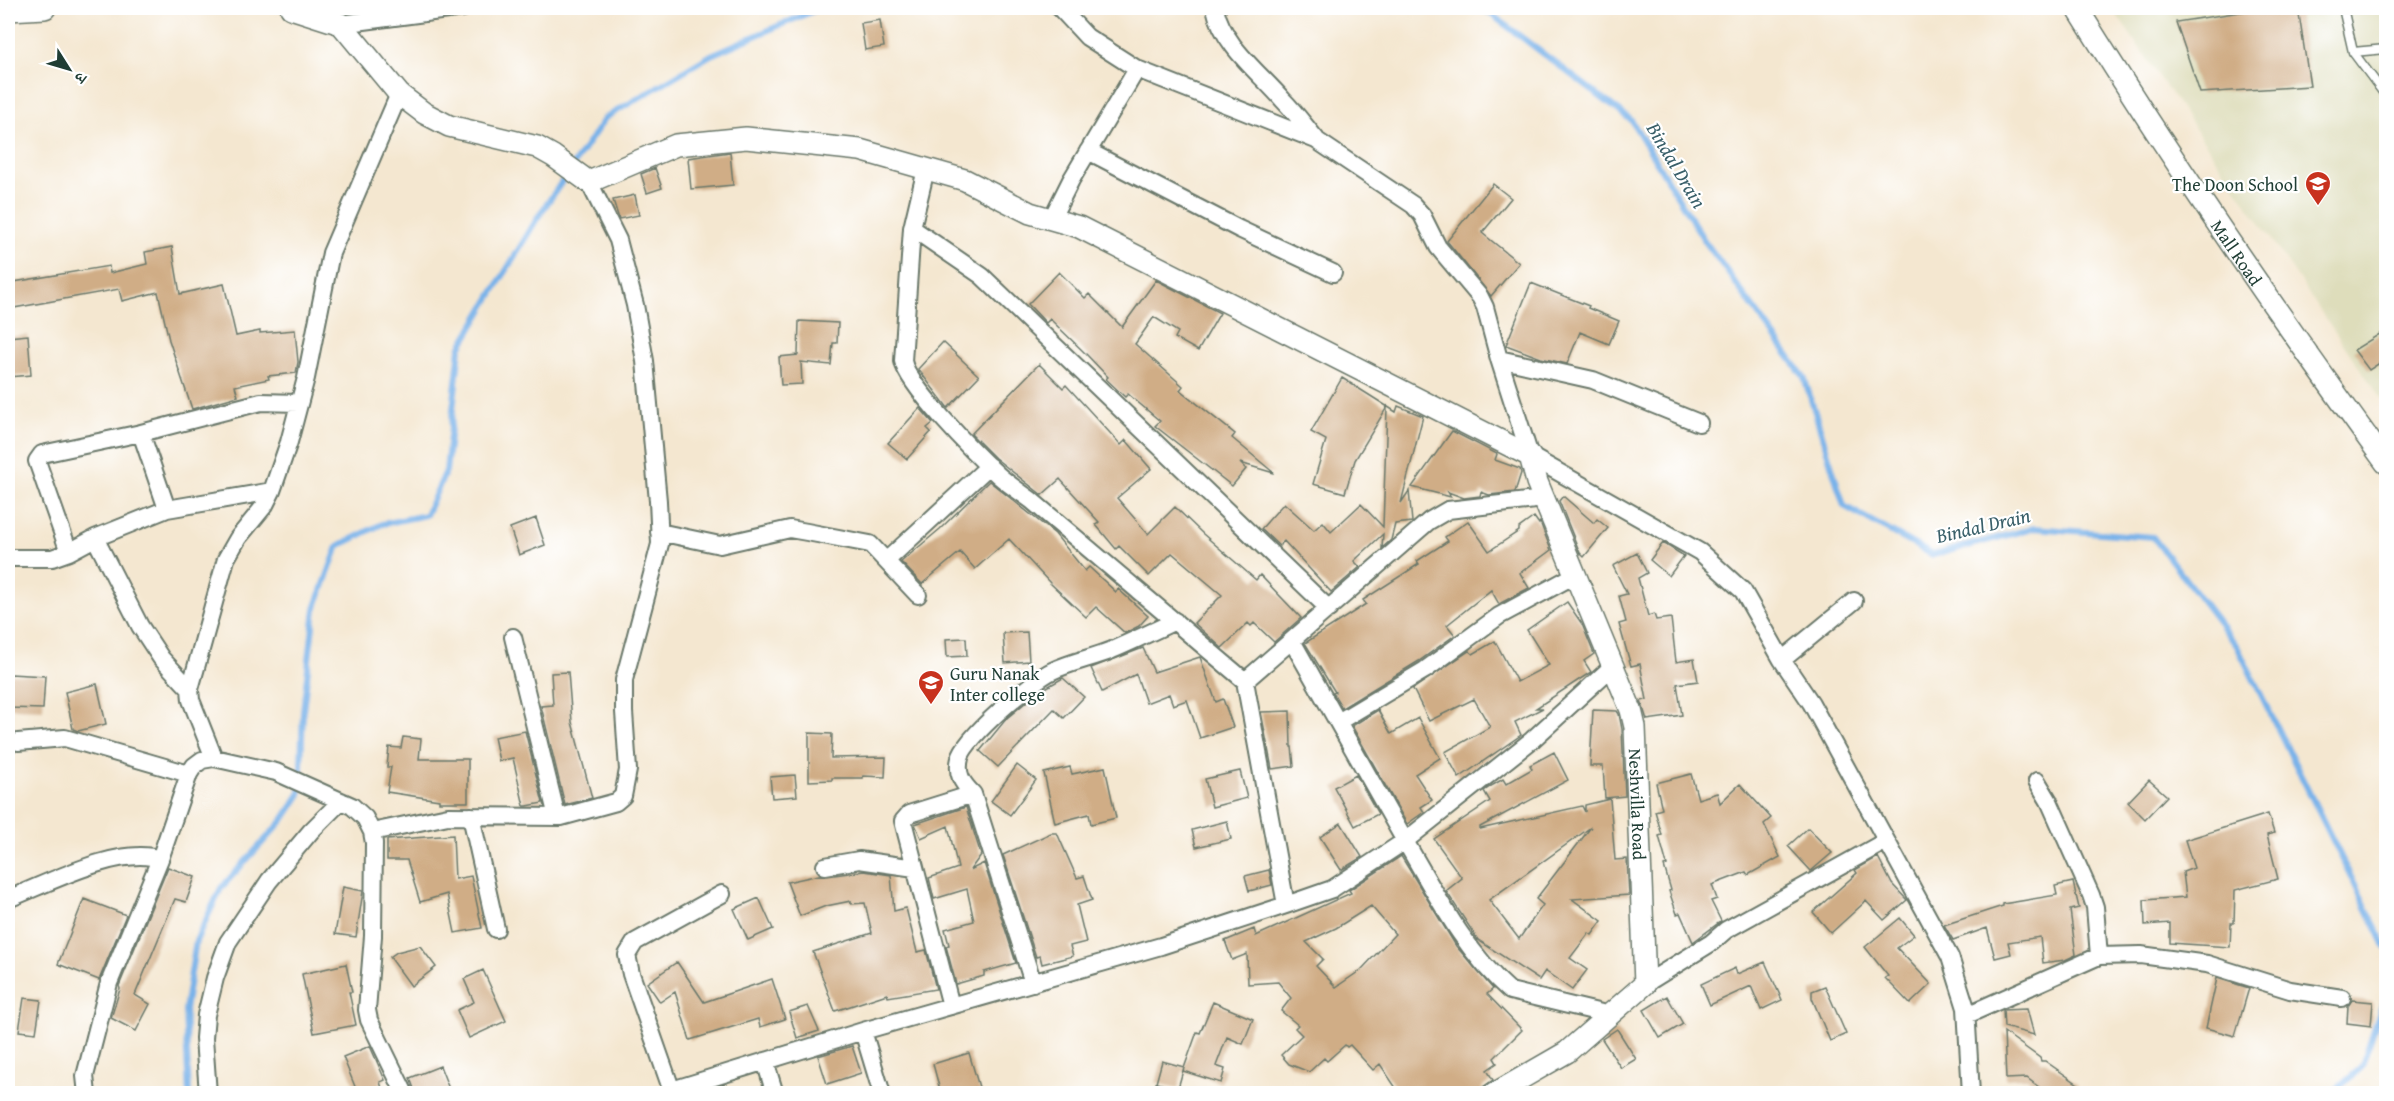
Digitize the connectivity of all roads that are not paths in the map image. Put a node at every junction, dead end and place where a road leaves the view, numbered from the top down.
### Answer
1 (45, 8) edge
2 (291, 8) edge
3 (463, 8) edge
4 (1060, 8) edge
5 (1215, 8) edge
6 (2077, 8) edge
7 (2343, 8) edge
8 (8, 10) edge
9 (341, 24) junction
10 (2386, 49) edge
11 (2352, 52) junction
12 (1137, 69) junction
13 (399, 94) junction
14 (2386, 96) edge
15 (1316, 140) junction
16 (1088, 151) junction
17 (927, 169) junction
18 (583, 179) junction
19 (1052, 218) junction
20 (912, 228) junction
21 (1333, 273) dead end
22 (1499, 359) junction
23 (298, 403) junction
24 (1699, 423) dead end
25 (141, 433) junction
26 (1530, 456) junction
27 (2386, 463) edge
28 (989, 466) junction
29 (272, 491) junction
30 (1544, 499) junction
31 (167, 509) junction
32 (659, 532) junction
33 (95, 538) junction
34 (69, 552) junction
35 (8, 558) edge
36 (886, 561) junction
37 (1575, 575) junction
38 (918, 595) dead end
39 (1854, 601) dead end
40 (1329, 609) junction
41 (1175, 621) junction
42 (513, 637) dead end
43 (1292, 641) junction
44 (1782, 660) junction
45 (1613, 666) junction
46 (1245, 681) junction
47 (190, 689) junction
48 (1338, 722) junction
49 (18, 742) dead end
50 (214, 758) junction
51 (189, 774) junction
52 (2037, 781) dead end
53 (973, 794) junction
54 (341, 801) junction
55 (471, 816) junction
56 (558, 817) junction
57 (372, 832) junction
58 (1405, 841) junction
59 (1886, 841) junction
60 (160, 859) junction
61 (825, 866) dead end
62 (915, 868) junction
63 (722, 894) dead end
64 (8, 899) edge
65 (1286, 905) junction
66 (496, 929) dead end
67 (2099, 956) junction
68 (1033, 983) junction
69 (1645, 984) junction
70 (2342, 998) dead end
71 (951, 1006) junction
72 (1610, 1015) junction
73 (1967, 1015) junction
74 (863, 1031) junction
75 (765, 1061) junction
76 (672, 1092) edge
77 (87, 1094) edge
78 (208, 1094) edge
79 (405, 1094) edge
80 (775, 1094) edge
81 (882, 1094) edge
82 (1494, 1094) edge
83 (1971, 1094) edge

1 - 8 street
2 - 9 street
3 - 9 street
4 - 12 street
5 - 15 street
6 - 27 street, Mall Road
7 - 11 lane
9 - 13 street
10 - 11 lane
11 - 14 lane
12 - 15 street
12 - 16 street
13 - 18 street
13 - 23 street
15 - 22 street
16 - 19 street
16 - 21 street
17 - 18 street
17 - 19 street
17 - 20 street
18 - 32 street
19 - 26 street
20 - 28 street
20 - 40 street
22 - 24 street
22 - 26 street
23 - 25 street
23 - 29 street
25 - 31 street
25 - 34 street
26 - 30 street, Neshvilla Road
26 - 44 street
28 - 36 street
28 - 41 street
29 - 31 street
29 - 47 street
30 - 37 street, Neshvilla Road
30 - 40 street
31 - 33 street
32 - 36 street
32 - 56 street
33 - 34 street
33 - 47 street
34 - 35 street
36 - 38 street
37 - 45 street, Neshvilla Road
37 - 48 street
39 - 44 street
40 - 43 street
41 - 46 street
41 - 53 street
42 - 56 street
43 - 46 street
43 - 48 street
44 - 59 street
45 - 58 street
45 - 69 street, Neshvilla Road
46 - 65 street
47 - 50 street
48 - 58 street
49 - 51 street
50 - 51 street
50 - 54 street
51 - 60 street
52 - 67 street
53 - 62 street
53 - 68 street
54 - 57 street
54 - 78 street
55 - 56 street
55 - 57 street
55 - 66 street
57 - 79 street
58 - 65 street
58 - 72 street
59 - 69 street
59 - 73 street
60 - 64 street
60 - 77 street
61 - 62 street
62 - 71 street
63 - 76 street
65 - 68 street
67 - 70 street
67 - 73 street
68 - 71 street
69 - 72 street
71 - 74 street
72 - 82 street
73 - 83 street
74 - 75 street
74 - 81 street
75 - 76 street
75 - 80 street

